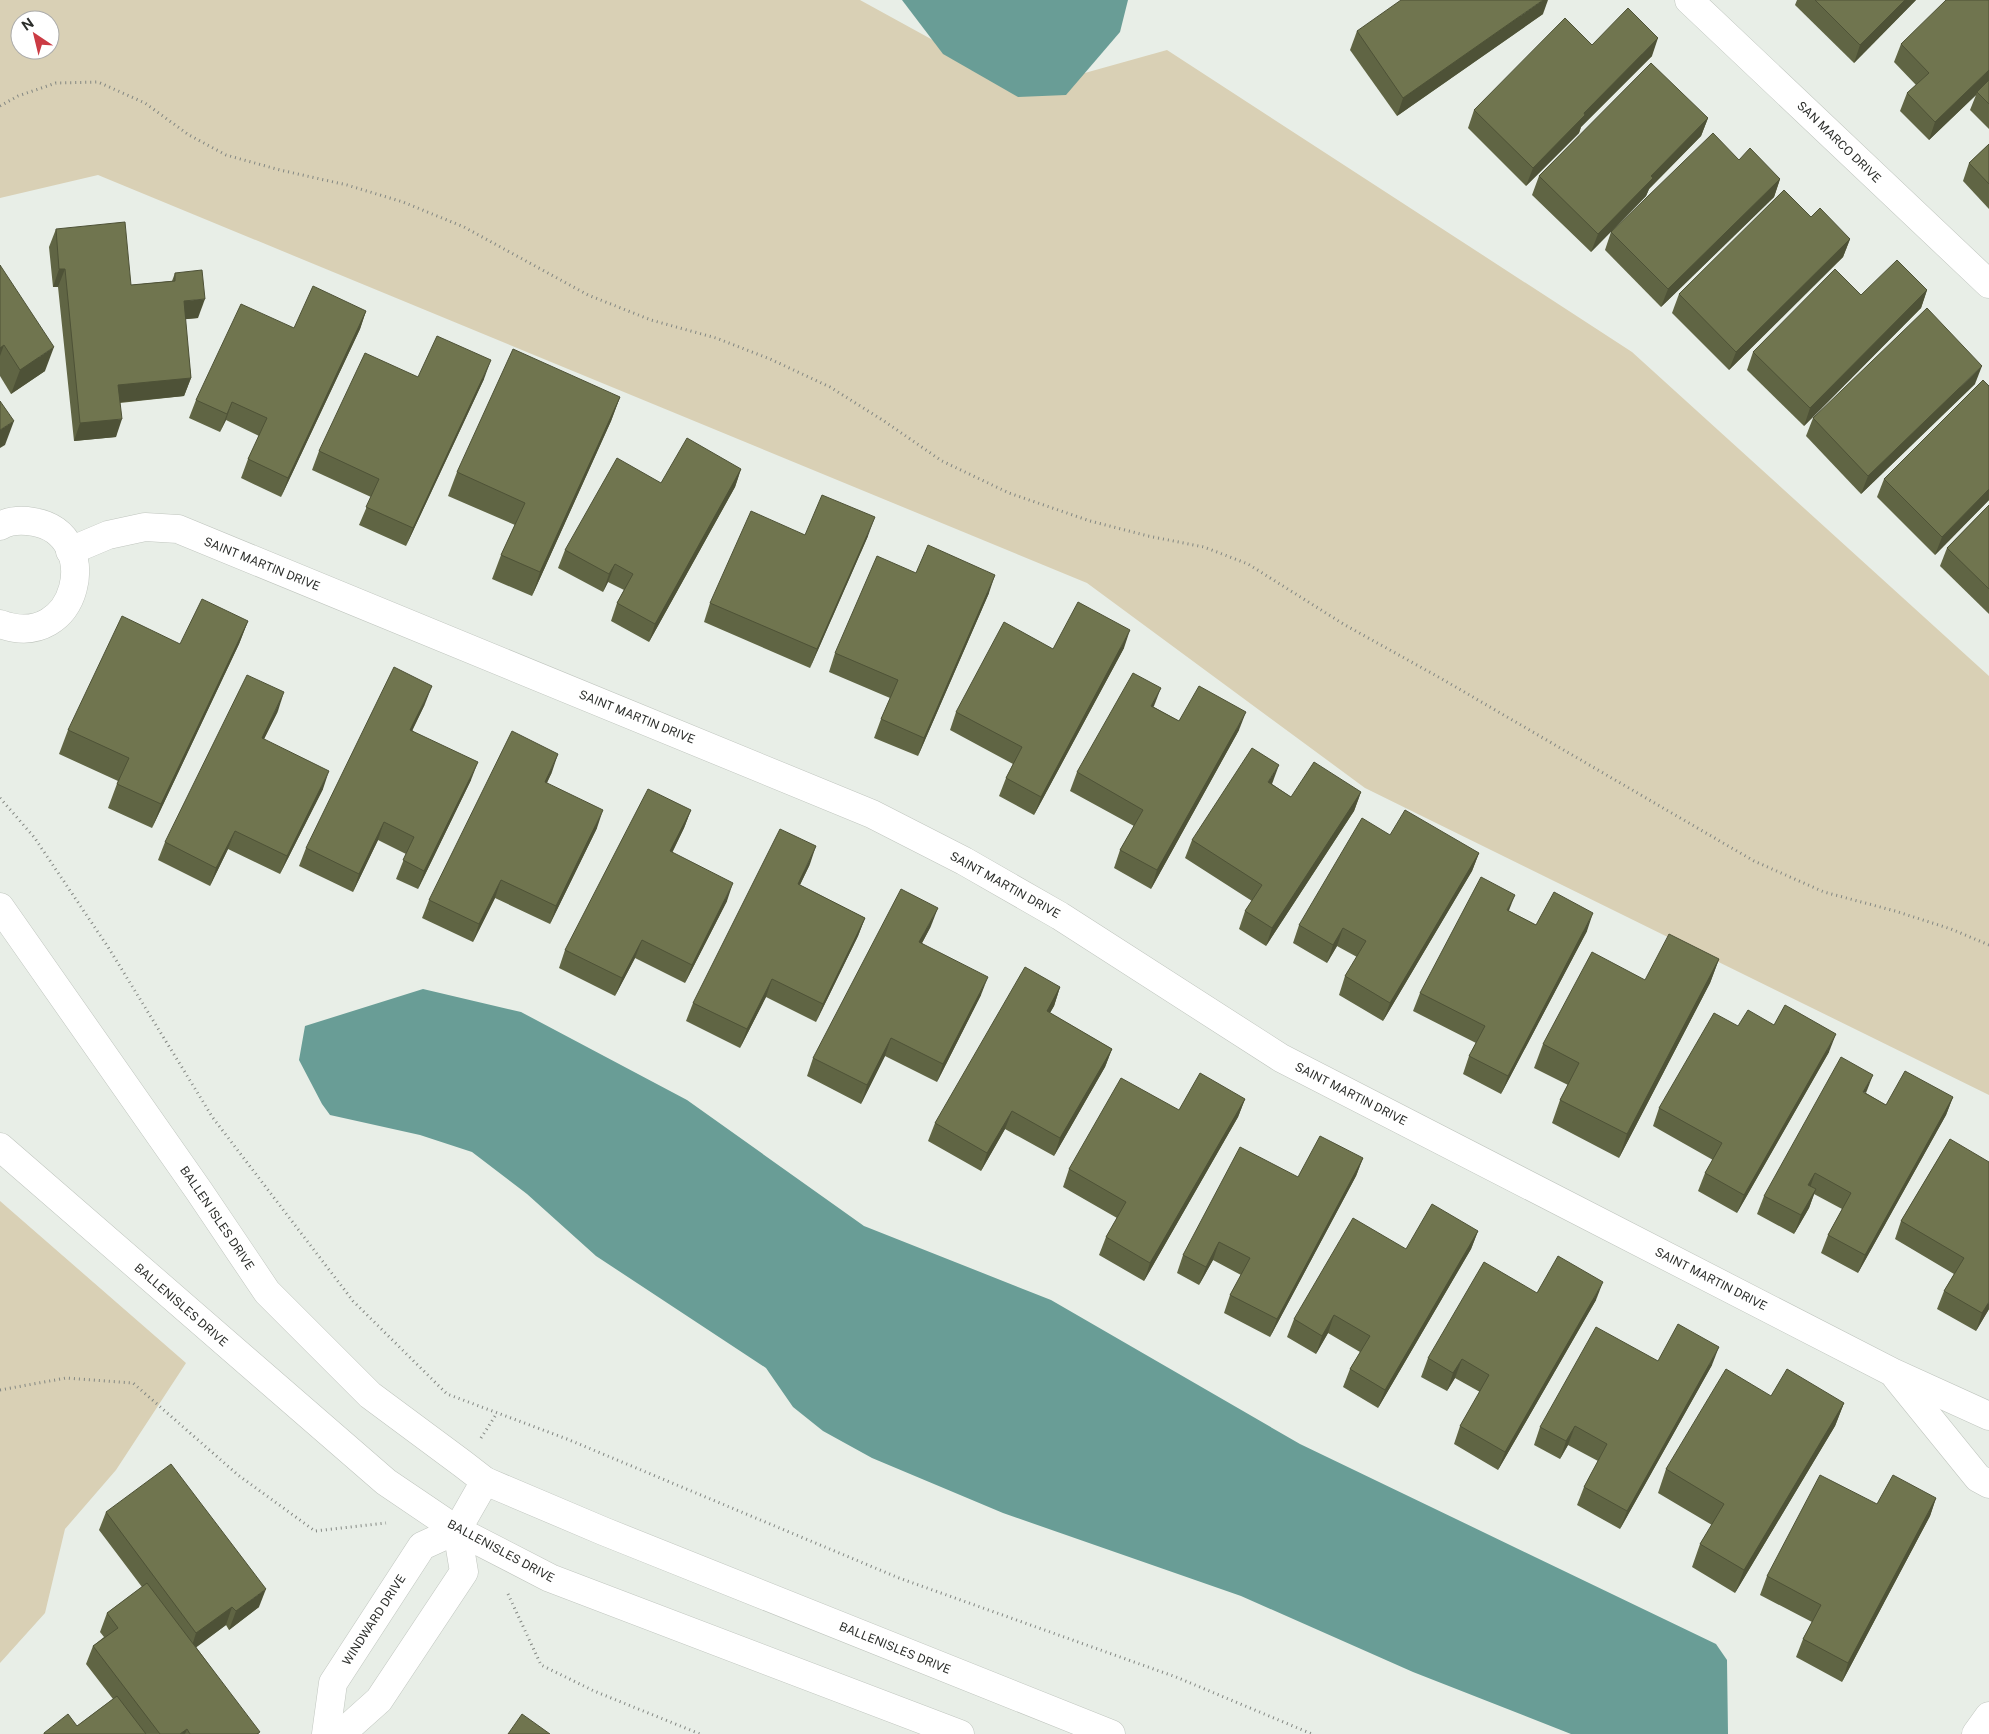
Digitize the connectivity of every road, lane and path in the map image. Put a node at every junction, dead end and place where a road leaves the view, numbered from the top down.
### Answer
1 (1689, 0) edge
2 (0, 106) edge
3 (1989, 284) edge
4 (0, 526) edge
5 (70, 551) junction
6 (0, 624) edge
7 (0, 798) edge
8 (0, 907) edge
9 (1989, 945) edge
10 (0, 1147) edge
11 (1892, 1372) junction
12 (0, 1390) edge
13 (497, 1413) junction
14 (1989, 1416) edge
15 (479, 1442) dead end
16 (485, 1481) junction
17 (1989, 1484) edge
18 (457, 1530) junction
19 (422, 1546) junction
20 (464, 1572) junction
21 (1989, 1716) edge
22 (326, 1734) edge
23 (341, 1734) edge
24 (700, 1734) edge
25 (960, 1734) edge
26 (1111, 1734) edge
27 (1312, 1734) edge
28 (1976, 1734) edge

1 - 3 street, SAN MARCO DRIVE
2 - 9 path
4 - 5 street
5 - 6 street
5 - 11 street, SAINT MARTIN DRIVE
7 - 13 path
8 - 16 street, BALLEN ISLES DRIVE
10 - 18 street, BALLENISLES DRIVE
11 - 14 street, SAINT MARTIN DRIVE
11 - 17 street, SAINT MARTIN DRIVE
12 - 19 path
13 - 15 path
13 - 27 path
16 - 18 street
16 - 26 street, BALLENISLES DRIVE
18 - 19 street
18 - 20 street
18 - 25 street, BALLENISLES DRIVE
19 - 22 street, WINDWARD DRIVE
20 - 23 street
20 - 24 path
21 - 28 street

